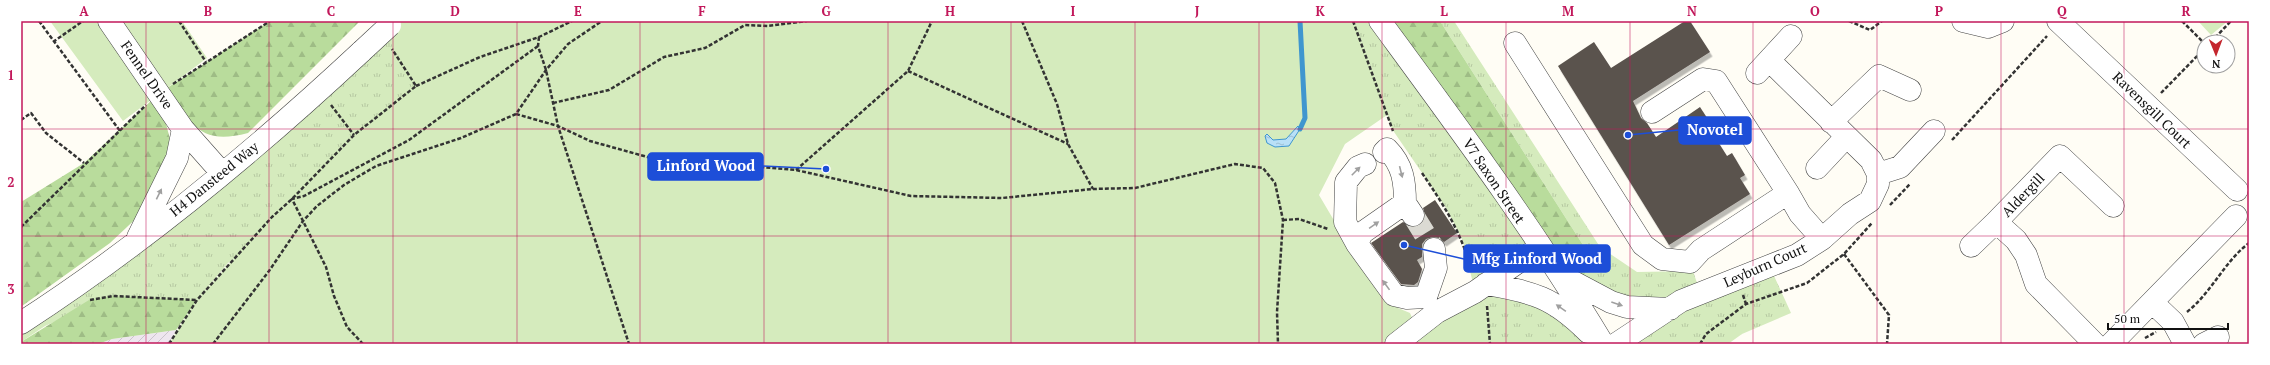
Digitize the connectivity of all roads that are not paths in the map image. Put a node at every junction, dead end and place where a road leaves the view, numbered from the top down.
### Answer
1 (109, 21) edge
2 (1380, 21) edge
3 (1963, 21) edge
4 (2003, 21) edge
5 (392, 23) edge
6 (2063, 25) edge
7 (1791, 36) dead end
8 (1514, 43) dead end
9 (1910, 90) dead end
10 (1652, 112) dead end
11 (1831, 122) junction
12 (183, 129) junction
13 (1934, 131) dead end
14 (1846, 137) junction
15 (1390, 144) road end
16 (1365, 164) dead end
17 (1816, 168) dead end
18 (222, 174) junction
19 (1878, 174) junction
20 (2243, 188) edge
21 (1788, 193) junction
22 (2113, 206) dead end
23 (2243, 218) edge
24 (1996, 222) junction
25 (1822, 239) junction
26 (136, 242) junction
27 (1357, 244) junction
28 (1971, 246) dead end
29 (1540, 247) junction
30 (1434, 249) tunnel mouth
31 (1690, 262) junction
32 (1558, 273) junction
33 (1480, 288) junction
34 (1700, 292) junction
35 (2153, 303) junction
36 (1432, 304) junction
37 (1670, 308) junction
38 (21, 323) edge
39 (1396, 344) edge
40 (1602, 344) edge
41 (1616, 344) edge
42 (2096, 344) edge
43 (2111, 344) edge
44 (2185, 344) edge

1 - 12 street, Fennel Drive
2 - 29 street, V7 Saxon Street
3 - 4 street
5 - 18 street, H4 Dansteed Way, bridge
6 - 20 street, Ravensgill Court
7 - 11 street
8 - 31 street
9 - 11 street
10 - 21 street
11 - 14 street
12 - 18 street, Fennel Drive
26 -> 12 street
13 - 19 street
14 - 17 street
14 - 19 street
15 - 27 street
27 -> 16 street
18 - 26 street, H4 Dansteed Way
19 - 25 street, Leyburn Court
20 - 23 street
21 - 25 street
21 - 31 street
22 - 24 street, Aldergill
23 - 35 street
24 - 28 street
24 - 42 street, Aldergill
25 - 34 street, Leyburn Court
26 - 38 street, H4 Dansteed Way
36 -> 27 street
29 - 32 street, V7 Saxon Street
29 - 33 street
30 - 36 street
31 - 34 street
32 -> 37 street, Leyburn Court
32 - 40 street, V7 Saxon Street
33 - 36 street
40 -> 33 street
34 - 37 street, Leyburn Court
35 - 43 street
35 - 44 street
36 - 39 street
37 - 41 street, Leyburn Court

